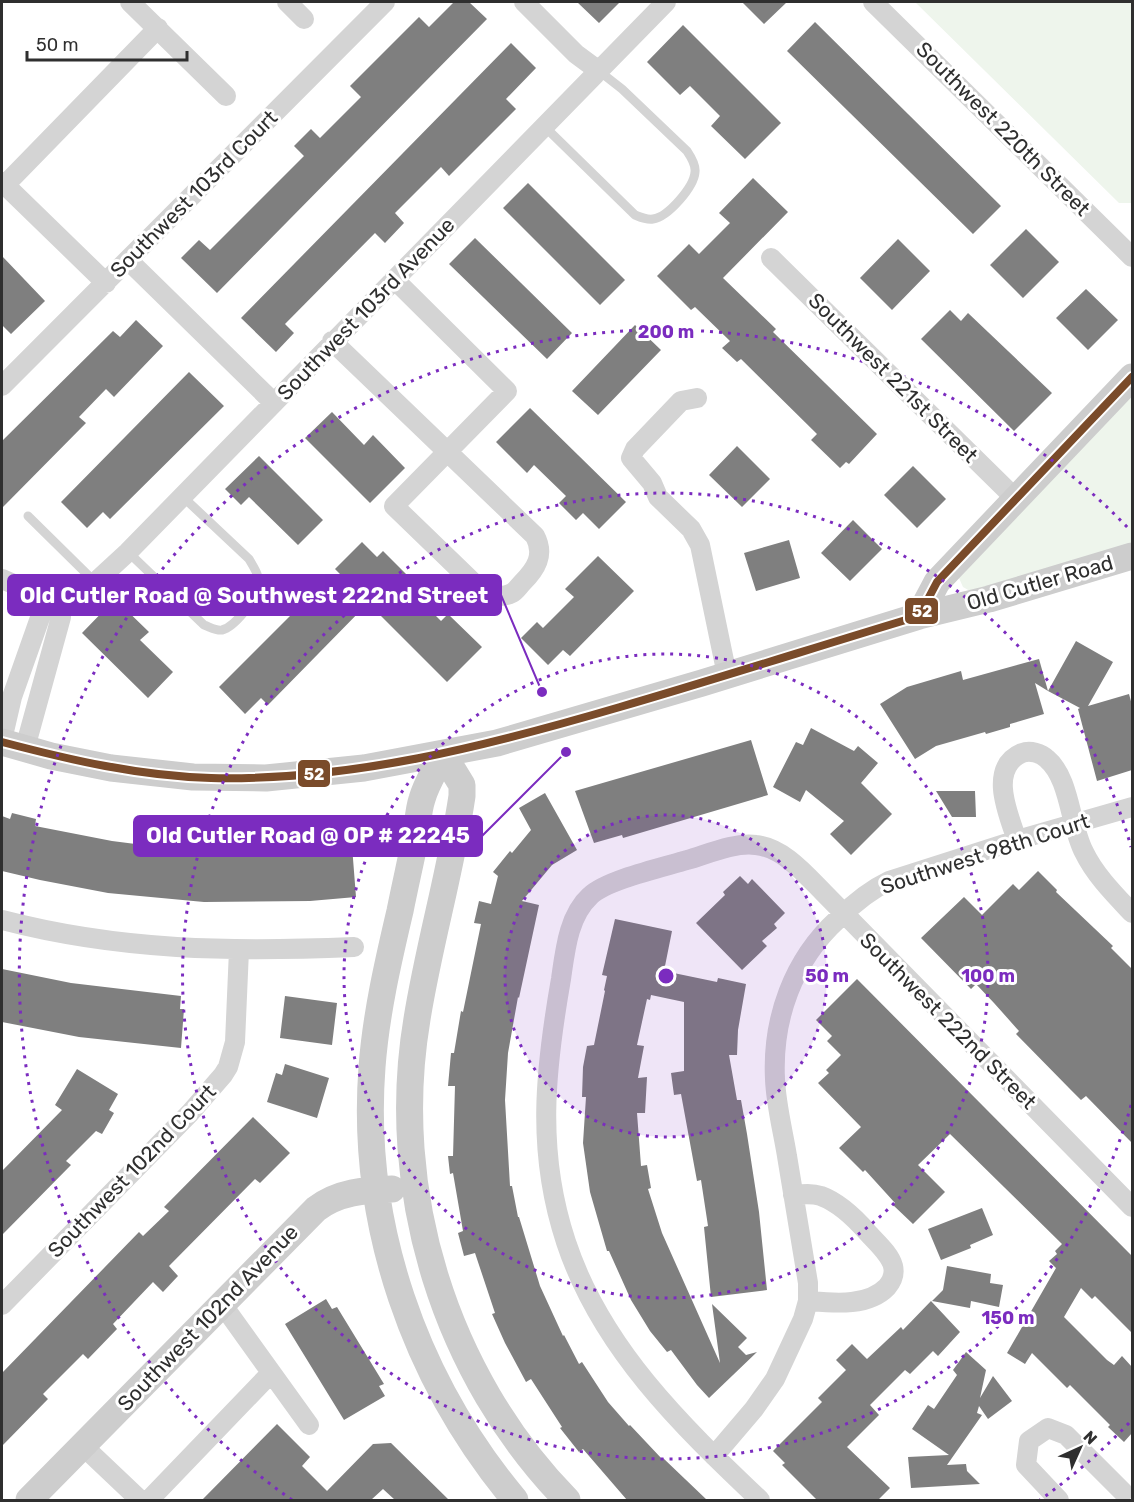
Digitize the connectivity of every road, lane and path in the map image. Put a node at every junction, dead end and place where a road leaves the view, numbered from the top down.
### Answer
1 (130, 2) edge
2 (287, 2) edge
3 (385, 2) edge
4 (524, 2) edge
5 (666, 2) edge
6 (873, 2) edge
7 (304, 19) dead end
8 (158, 28) junction
9 (599, 71) junction
10 (226, 96) dead end
11 (545, 127) junction
12 (3, 183) edge
13 (1132, 257) edge
14 (771, 258) dead end
15 (128, 260) junction
16 (394, 279) junction
17 (106, 283) junction
18 (332, 341) junction
19 (1132, 377) edge
20 (4, 380) edge
21 (697, 398) dead end
22 (274, 403) junction
23 (447, 452) junction
24 (182, 496) junction
25 (1016, 499) junction
26 (28, 516) dead end
27 (128, 552) junction
28 (1132, 556) edge
29 (2, 579) edge
30 (95, 582) junction
31 (58, 604) junction
32 (919, 616) junction
33 (727, 675) junction
34 (9, 743) edge
35 (443, 754) junction
36 (1132, 807) edge
37 (1074, 824) junction
38 (1017, 840) junction
39 (1132, 913) edge
40 (843, 914) junction
41 (2, 920) edge
42 (354, 947) dead end
43 (239, 950) junction
44 (414, 1188) junction
45 (376, 1190) junction
46 (794, 1195) junction
47 (1132, 1207) edge
48 (808, 1301) junction
49 (222, 1304) junction
50 (2, 1305) edge
51 (271, 1373) junction
52 (309, 1425) dead end
53 (83, 1446) junction
54 (714, 1456) junction
55 (1123, 1491) edge
56 (123, 1494) edge
57 (29, 1500) edge
58 (140, 1500) edge
59 (149, 1500) edge
60 (515, 1500) edge
61 (567, 1500) edge
62 (760, 1500) edge
63 (1059, 1500) edge

1 - 8 street
2 - 7 street
3 - 15 street, Southwest 103rd Court
4 - 9 street
5 - 9 street, Southwest 103rd Avenue
6 - 13 street, Southwest 220th Street
8 - 10 street
8 - 12 street
9 - 11 street, Southwest 103rd Avenue
9 - 11 lane
11 - 16 street, Southwest 103rd Avenue
12 - 17 street
14 - 25 street, Southwest 221st Street
15 - 17 street, Southwest 103rd Court
15 - 22 street
16 - 18 street, Southwest 103rd Avenue
16 - 23 street
17 - 20 street, Southwest 103rd Court
18 - 22 street, Southwest 103rd Avenue
18 - 23 street
19 - 25 street
21 - 33 street
22 - 24 street, Southwest 103rd Avenue
23 - 23 street
24 - 27 street, Southwest 103rd Avenue
24 - 27 lane
25 - 32 street
26 - 30 lane
27 - 30 street, Southwest 103rd Avenue
28 - 32 street, Old Cutler Road
29 - 31 street
30 - 31 street, Southwest 103rd Avenue
31 - 34 street
32 - 33 street, Old Cutler Road
33 - 35 street, Old Cutler Road
34 - 35 street, Old Cutler Road
35 - 44 street
35 - 45 street
36 - 37 street, Southwest 98th Court
37 - 38 street, Southwest 98th Court
37 - 38 street
37 - 39 street
38 - 40 street, Southwest 98th Court
40 - 46 street, Southwest 98th Court
40 - 47 street, Southwest 222nd Street
40 - 54 street, Southwest 222nd Street
41 - 43 street
42 - 43 street
43 - 50 street, Southwest 102nd Court
44 - 45 street, Southwest 102nd Avenue
44 - 61 street
45 - 49 street, Southwest 102nd Avenue
45 - 60 street
46 - 48 street, Southwest 98th Court
46 - 48 street
48 - 54 street
49 - 51 street
49 - 53 street, Southwest 102nd Avenue
51 - 52 street
51 - 59 street
53 - 56 street
53 - 57 street, Southwest 102nd Avenue
54 - 62 street
55 - 63 street
56 - 58 street

